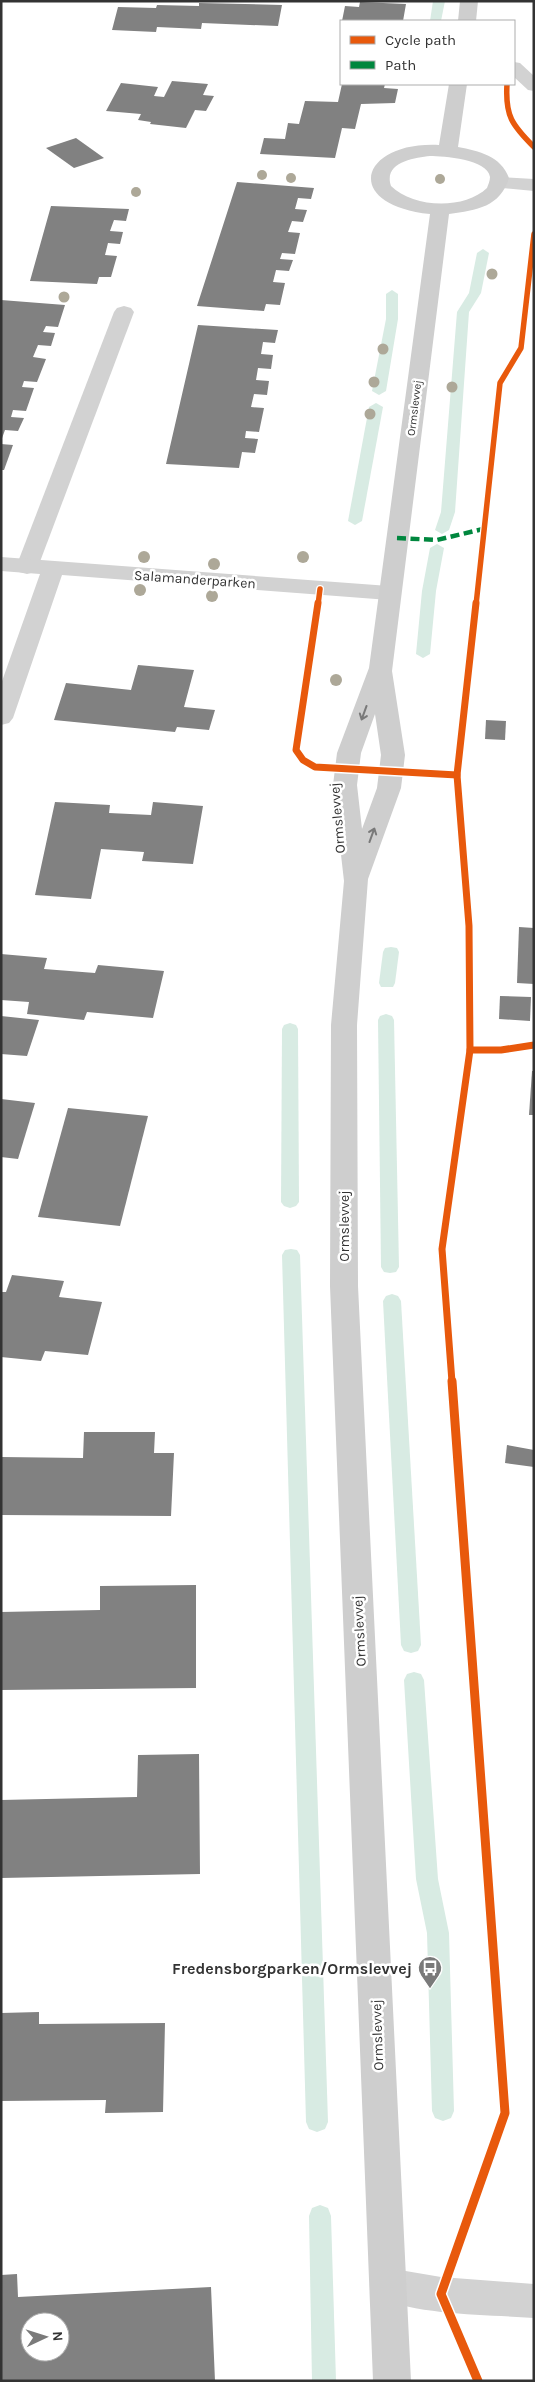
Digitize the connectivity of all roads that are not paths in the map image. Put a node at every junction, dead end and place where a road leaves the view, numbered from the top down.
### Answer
1 (469, 1) edge
2 (466, 20) edge
3 (534, 60) edge
4 (515, 64) edge
5 (515, 64) edge
6 (515, 65) edge
7 (534, 66) edge
8 (458, 85) edge
9 (534, 86) edge
10 (448, 150) junction
11 (499, 183) junction
12 (534, 186) edge
13 (440, 208) junction
14 (124, 312) dead end
15 (1, 564) edge
16 (27, 567) junction
17 (53, 568) junction
18 (389, 594) junction
19 (381, 668) junction
20 (1, 718) edge
21 (356, 881) junction
22 (388, 2285) junction
23 (534, 2301) edge
24 (392, 2381) edge

1 - 2 street
3 - 4 street
5 - 7 street
6 - 9 street
8 - 10 street
10 - 11 street
10 - 13 street
11 - 12 street
11 - 13 street
13 - 18 street, Ormslevvej
14 - 16 street
15 - 16 street, Salamanderparken
16 - 17 street, Salamanderparken
17 - 18 street, Salamanderparken
17 - 20 street
18 - 19 street, Ormslevvej
19 -> 21 street, Ormslevvej
21 -> 19 street, Ormslevvej
21 - 22 street, Ormslevvej
22 - 23 street
22 - 24 street, Ormslevvej

